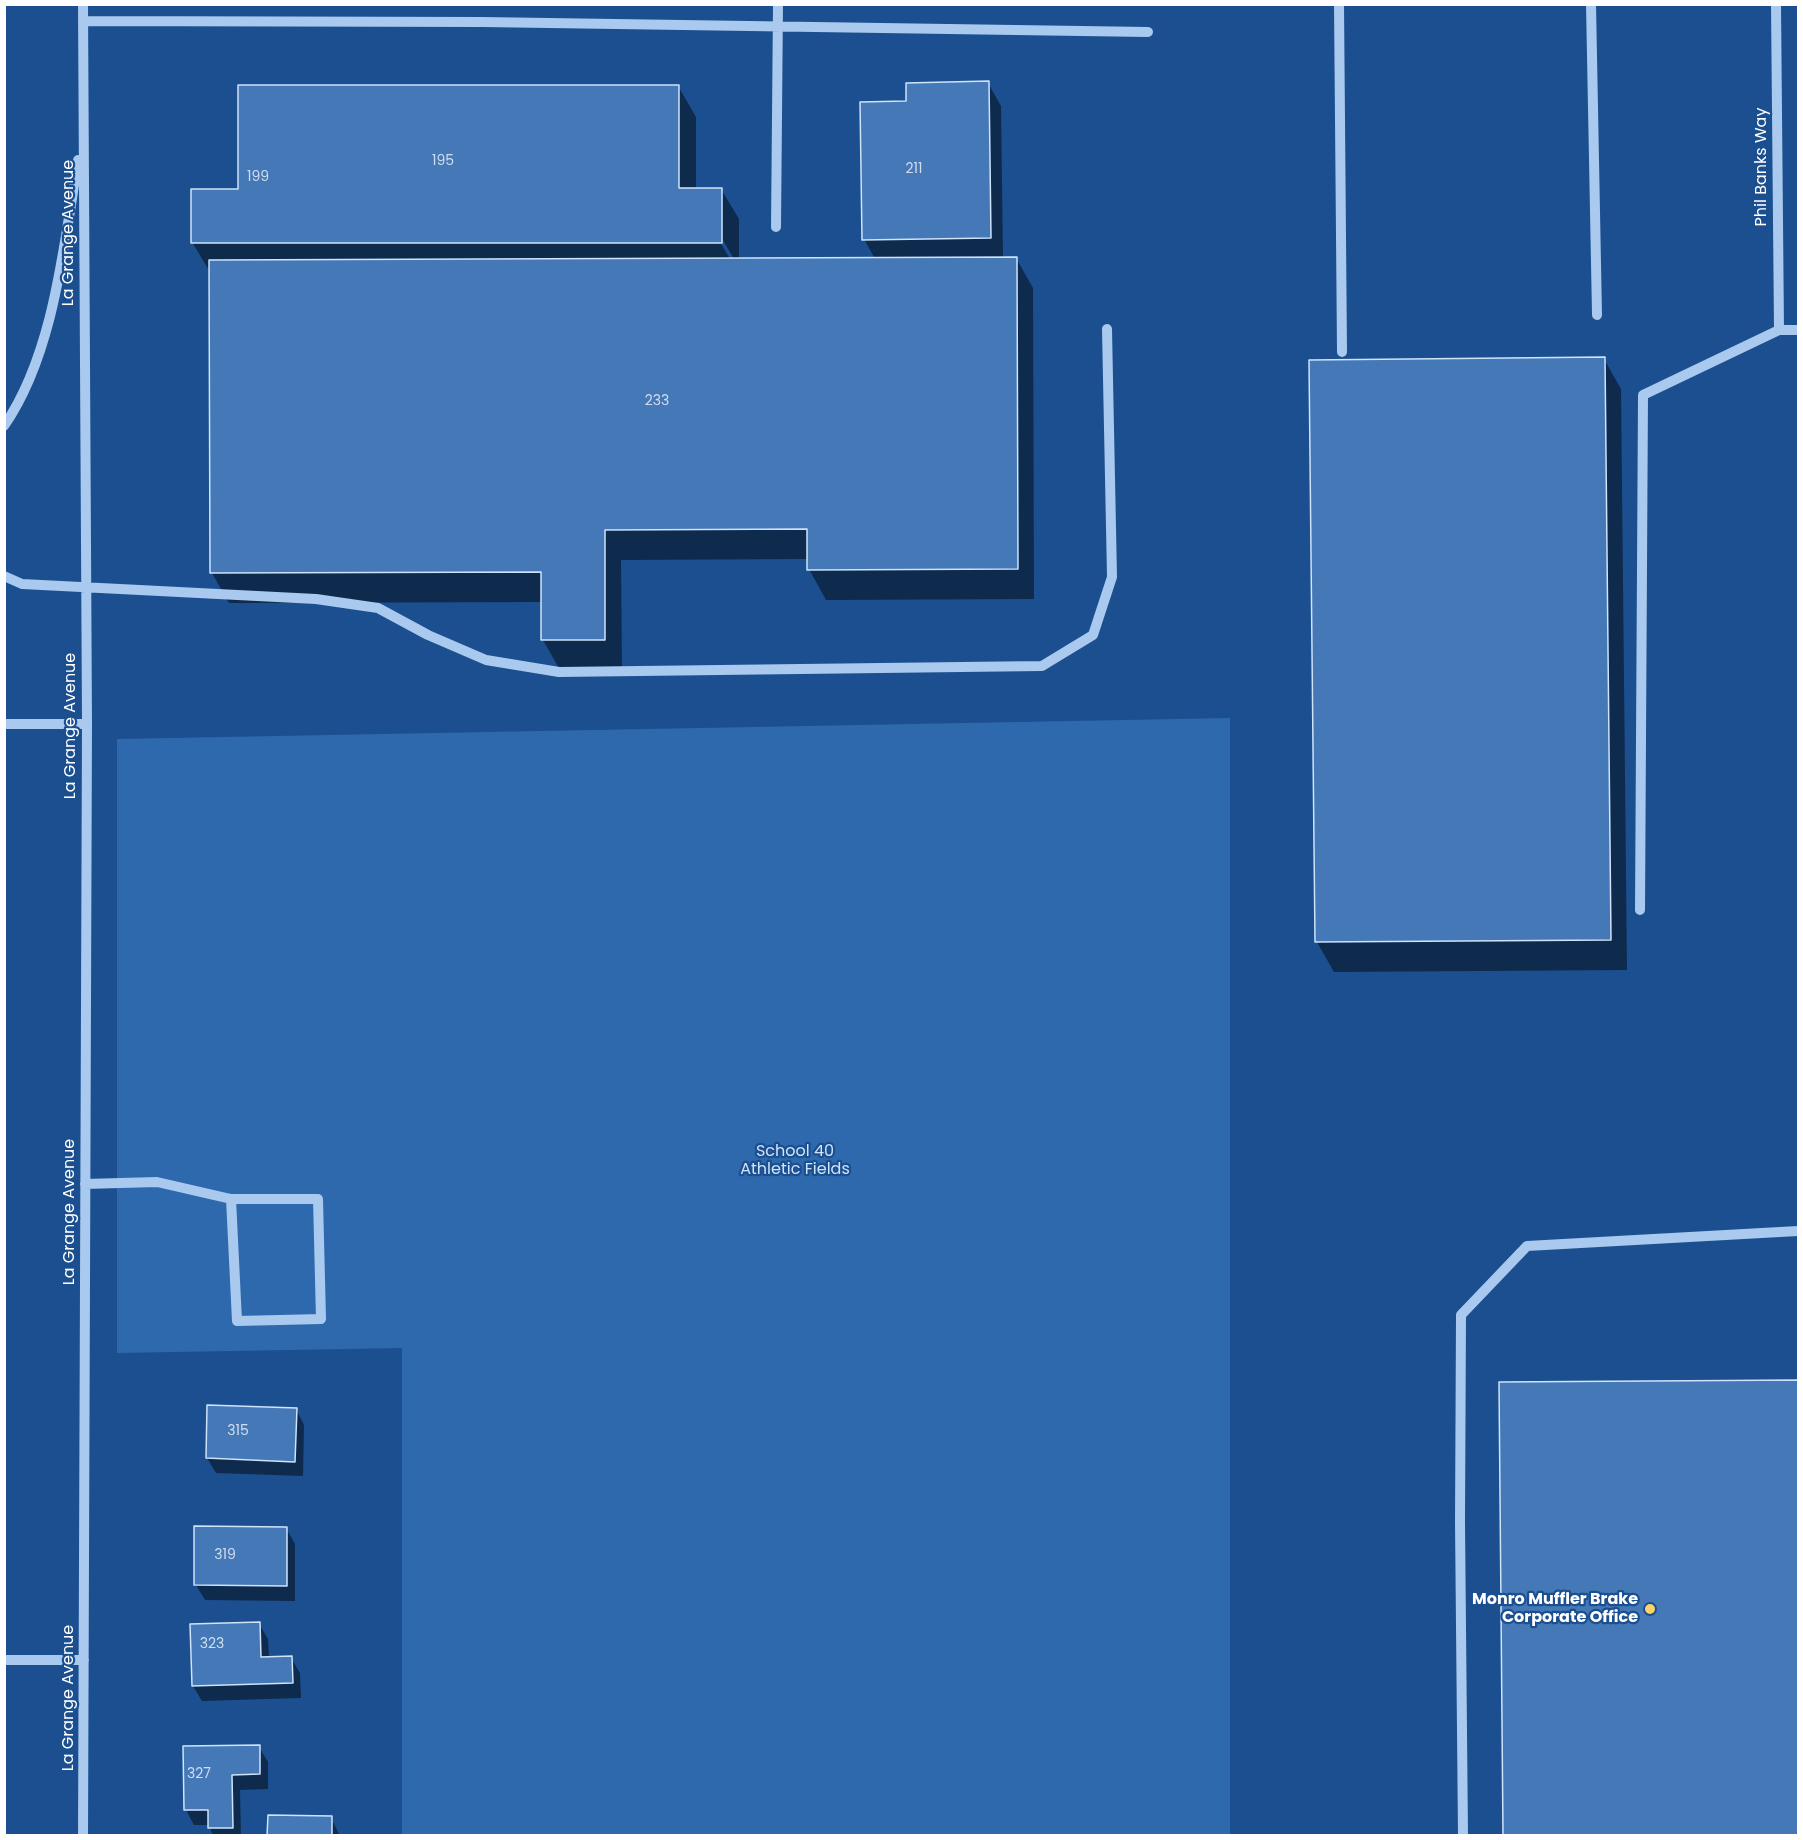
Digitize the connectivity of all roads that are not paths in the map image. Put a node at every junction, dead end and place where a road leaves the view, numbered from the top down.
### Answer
1 (83, 4) edge
2 (778, 4) edge
3 (1339, 4) edge
4 (1591, 4) edge
5 (1776, 4) edge
6 (83, 21) junction
7 (778, 26) junction
8 (1148, 32) dead end
9 (83, 130) junction
10 (776, 227) dead end
11 (1598, 315) dead end
12 (1107, 328) dead end
13 (1779, 330) junction
14 (1798, 330) edge
15 (1342, 352) dead end
16 (4, 426) edge
17 (4, 576) edge
18 (86, 588) junction
19 (4, 724) edge
20 (87, 724) junction
21 (1640, 909) dead end
22 (85, 1184) junction
23 (231, 1199) junction
24 (1798, 1231) edge
25 (4, 1660) edge
26 (84, 1660) junction
27 (83, 1836) edge
28 (1463, 1836) edge

1 - 6 street, La Grange Avenue
2 - 7 street
3 - 15 street
4 - 11 street
5 - 13 street, Phil Banks Way
6 - 7 street
6 - 9 street, La Grange Avenue
7 - 8 street
7 - 10 street
9 - 16 street, La Grange Avenue
9 - 18 street, La Grange Avenue
12 - 18 street
13 - 14 street
13 - 21 street
17 - 18 street
18 - 20 street, La Grange Avenue
19 - 20 street
20 - 22 street, La Grange Avenue
22 - 23 street
22 - 26 street, La Grange Avenue
23 - 23 street
24 - 28 street
25 - 26 street
26 - 27 street, La Grange Avenue

